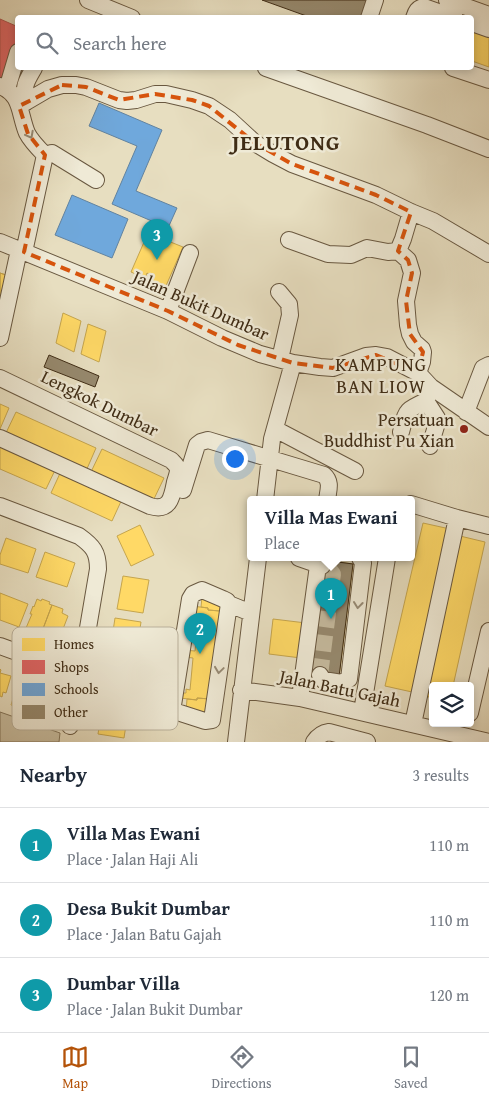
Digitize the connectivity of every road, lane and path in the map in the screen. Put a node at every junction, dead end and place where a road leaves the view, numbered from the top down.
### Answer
1 (88, 0) edge
2 (375, 0) edge
3 (447, 0) edge
4 (125, 15) edge
5 (370, 15) edge
6 (415, 15) edge
7 (447, 15) edge
8 (489, 15) edge
9 (474, 24) edge
10 (489, 29) edge
11 (15, 60) edge
12 (33, 70) edge
13 (272, 70) edge
14 (459, 70) edge
15 (489, 80) edge
16 (4, 87) edge
17 (23, 104) junction
18 (489, 149) edge
19 (45, 155) junction
20 (96, 180) dead end
21 (411, 212) junction
22 (289, 240) dead end
23 (0, 242) edge
24 (22, 251) junction
25 (398, 251) junction
26 (190, 253) dead end
27 (489, 254) edge
28 (279, 292) dead end
29 (168, 310) junction
30 (0, 338) edge
31 (286, 361) junction
32 (489, 365) edge
33 (418, 373) junction
34 (0, 378) edge
35 (428, 394) junction
36 (466, 412) junction
37 (489, 427) edge
38 (274, 429) junction
39 (401, 432) dead end
40 (0, 438) edge
41 (430, 446) dead end
42 (270, 458) junction
43 (354, 471) dead end
44 (265, 496) edge
45 (327, 496) edge
46 (180, 500) dead end
47 (415, 505) edge
48 (0, 506) edge
49 (457, 518) junction
50 (489, 526) edge
51 (258, 561) edge
52 (320, 561) edge
53 (362, 561) edge
54 (387, 561) edge
55 (229, 604) junction
56 (251, 613) junction
57 (88, 627) edge
58 (489, 631) edge
59 (0, 646) edge
60 (12, 650) edge
61 (178, 670) edge
62 (320, 675) dead end
63 (241, 690) junction
64 (474, 697) edge
65 (300, 698) junction
66 (178, 712) edge
67 (362, 712) junction
68 (413, 724) junction
69 (467, 730) edge
70 (236, 742) edge
71 (314, 742) edge
72 (367, 742) edge
73 (489, 742) edge

1 - 4 street
2 - 5 street
3 - 8 street
6 - 7 street
9 - 10 street
11 - 16 street
12 - 17 street
13 - 18 street
14 - 15 street
16 - 17 street
17 -> 19 street
17 - 21 street
19 - 20 street
19 - 24 street
21 - 25 street
21 - 27 street
22 - 25 street
23 - 24 street, Jalan Bukit Dumbar
24 - 29 street, Jalan Bukit Dumbar
24 - 30 street
25 - 33 street
26 - 29 street
28 - 31 street
29 - 31 street, Jalan Bukit Dumbar
31 - 33 street, Jalan Bukit Dumbar
31 - 38 street
32 - 36 street
33 - 35 street, Jalan Bukit Dumbar
34 - 40 street, Lengkok Dumbar
35 - 36 street, Jalan Bukit Dumbar
35 - 39 street
35 - 41 street
36 - 37 street, Jalan Bukit Dumbar
38 - 42 street
38 - 43 street
42 - 44 street
42 - 45 street
42 - 46 street
47 - 49 street
48 - 57 street
49 - 50 street
49 - 68 street
51 - 56 street
52 - 65 street
53 -> 62 street
54 - 67 street
55 - 56 street
61 -> 55 street
55 -> 66 street
56 - 63 street
58 - 64 street
59 - 60 street
63 - 65 street, Jalan Batu Gajah
63 - 70 street
65 - 67 street, Jalan Batu Gajah
67 - 68 street, Jalan Batu Gajah
68 - 69 street, Jalan Batu Gajah
69 - 73 street, Jalan Batu Gajah
71 - 72 street

